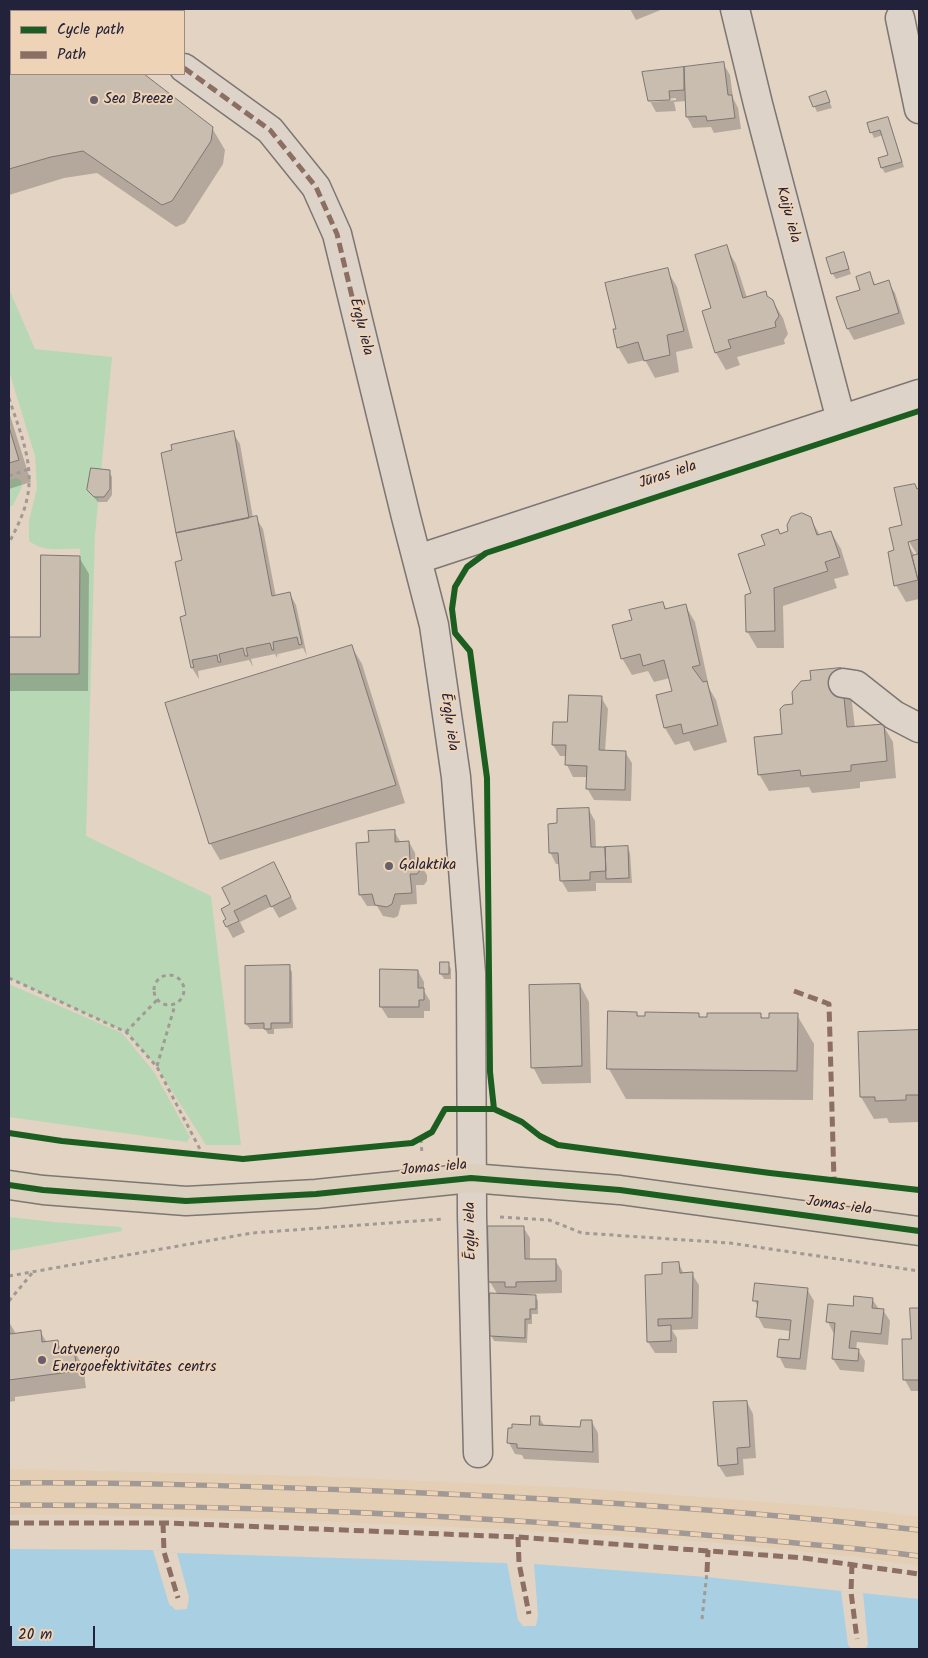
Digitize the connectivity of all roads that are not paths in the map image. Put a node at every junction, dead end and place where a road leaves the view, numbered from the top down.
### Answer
1 (735, 9) edge
2 (900, 18) dead end
3 (185, 69) edge
4 (919, 109) edge
5 (919, 394) edge
6 (841, 420) junction
7 (418, 559) junction
8 (843, 683) dead end
9 (919, 728) edge
10 (471, 1178) junction
11 (9, 1185) edge
12 (919, 1231) edge
13 (478, 1453) dead end

1 - 6 street, Kaiju iela
2 - 4 street
3 - 7 street, Ērgļu iela
5 - 6 street, Jūras iela
6 - 7 street, Jūras iela
7 - 10 street, Ērgļu iela
8 - 9 street
10 - 11 main road, Jomas iela
10 - 12 main road, Jomas iela
10 - 13 street, Ērgļu iela

